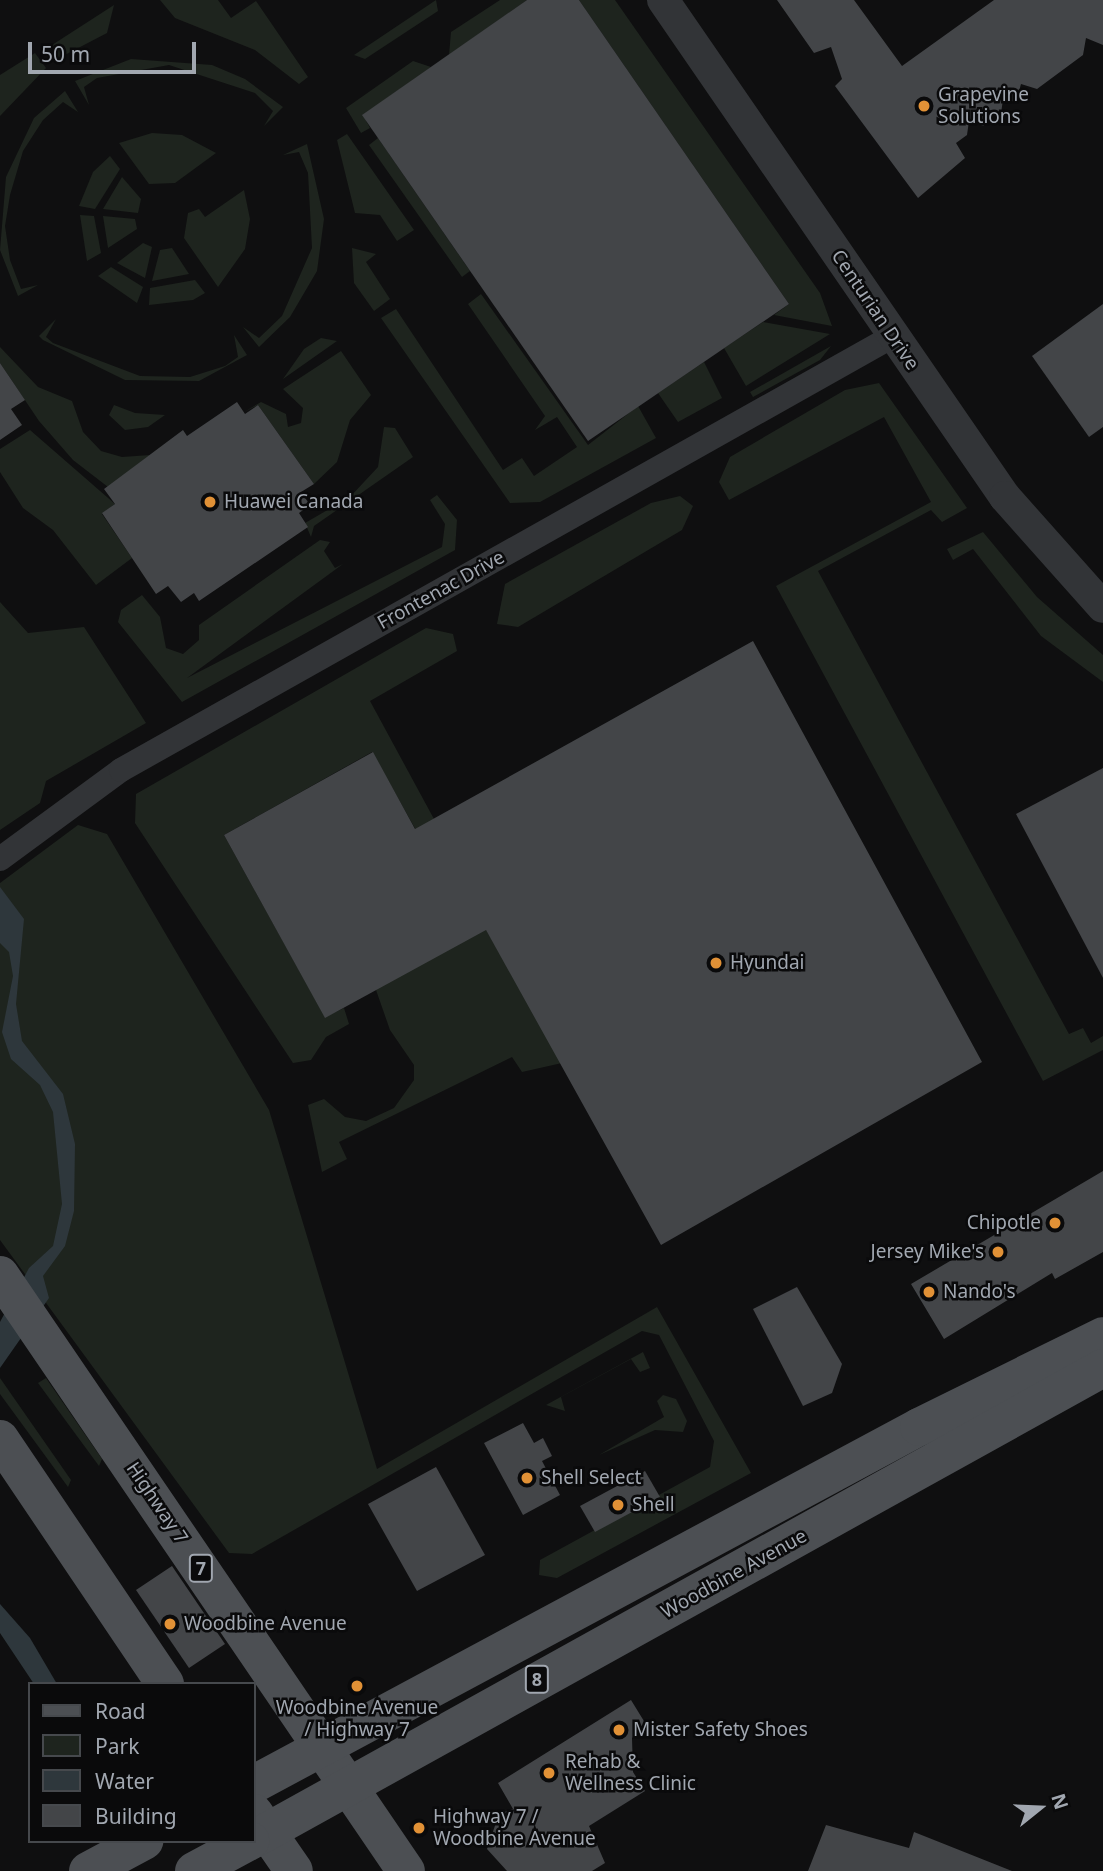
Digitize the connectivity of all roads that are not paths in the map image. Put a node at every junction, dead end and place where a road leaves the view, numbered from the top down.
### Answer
1 (663, 0) edge
2 (893, 336) junction
3 (1103, 607) edge
4 (0, 859) edge
5 (5, 1281) edge
6 (1103, 1336) edge
7 (1103, 1368) edge
8 (0, 1439) edge
9 (164, 1682) edge
10 (325, 1748) junction
11 (256, 1783) edge
12 (353, 1787) junction
13 (256, 1832) edge
14 (140, 1843) edge
15 (239, 1843) edge
16 (88, 1871) edge
17 (194, 1871) edge
18 (294, 1871) edge
19 (406, 1871) edge

1 - 2 street, Centurian Drive
2 - 3 street, Centurian Drive
2 - 4 street, Frontenac Drive
5 - 10 main road, Highway 7 / 7
6 - 10 main road, 8
7 - 12 main road, Woodbine Avenue / 8
8 - 9 main road
10 - 11 main road, 8
10 - 12 main road, Highway 7 / 7
12 - 13 main road, Woodbine Avenue / 8
12 - 19 main road, Highway 7 / 7
13 - 18 main road
14 - 16 main road
15 - 17 main road, Woodbine Avenue / 8

